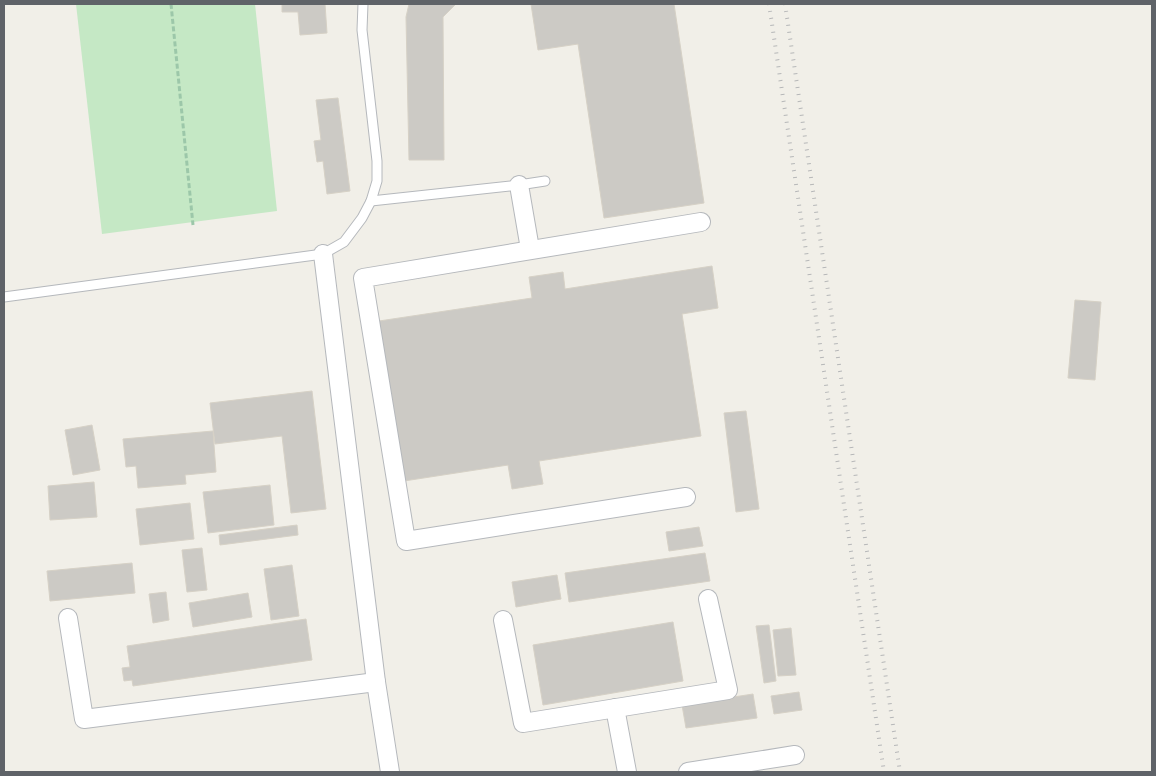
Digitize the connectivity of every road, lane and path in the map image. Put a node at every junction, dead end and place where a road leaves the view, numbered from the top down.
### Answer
1 (171, 4) edge
2 (364, 4) edge
3 (545, 181) dead end
4 (519, 185) junction
5 (371, 201) junction
6 (701, 222) dead end
7 (193, 225) dead end
8 (530, 249) junction
9 (323, 254) junction
10 (4, 297) edge
11 (686, 497) dead end
12 (708, 599) dead end
13 (68, 618) dead end
14 (503, 620) dead end
15 (376, 682) junction
16 (615, 708) junction
17 (795, 755) dead end
18 (390, 772) edge
19 (627, 772) edge
20 (688, 772) edge

1 - 7 path
2 - 5 lane
3 - 4 lane
4 - 5 lane
4 - 8 street
5 - 9 lane
6 - 8 street
8 - 11 street
9 - 10 lane
9 - 15 street
12 - 16 street
13 - 15 street
14 - 16 street
15 - 18 street
16 - 19 street
17 - 20 street

